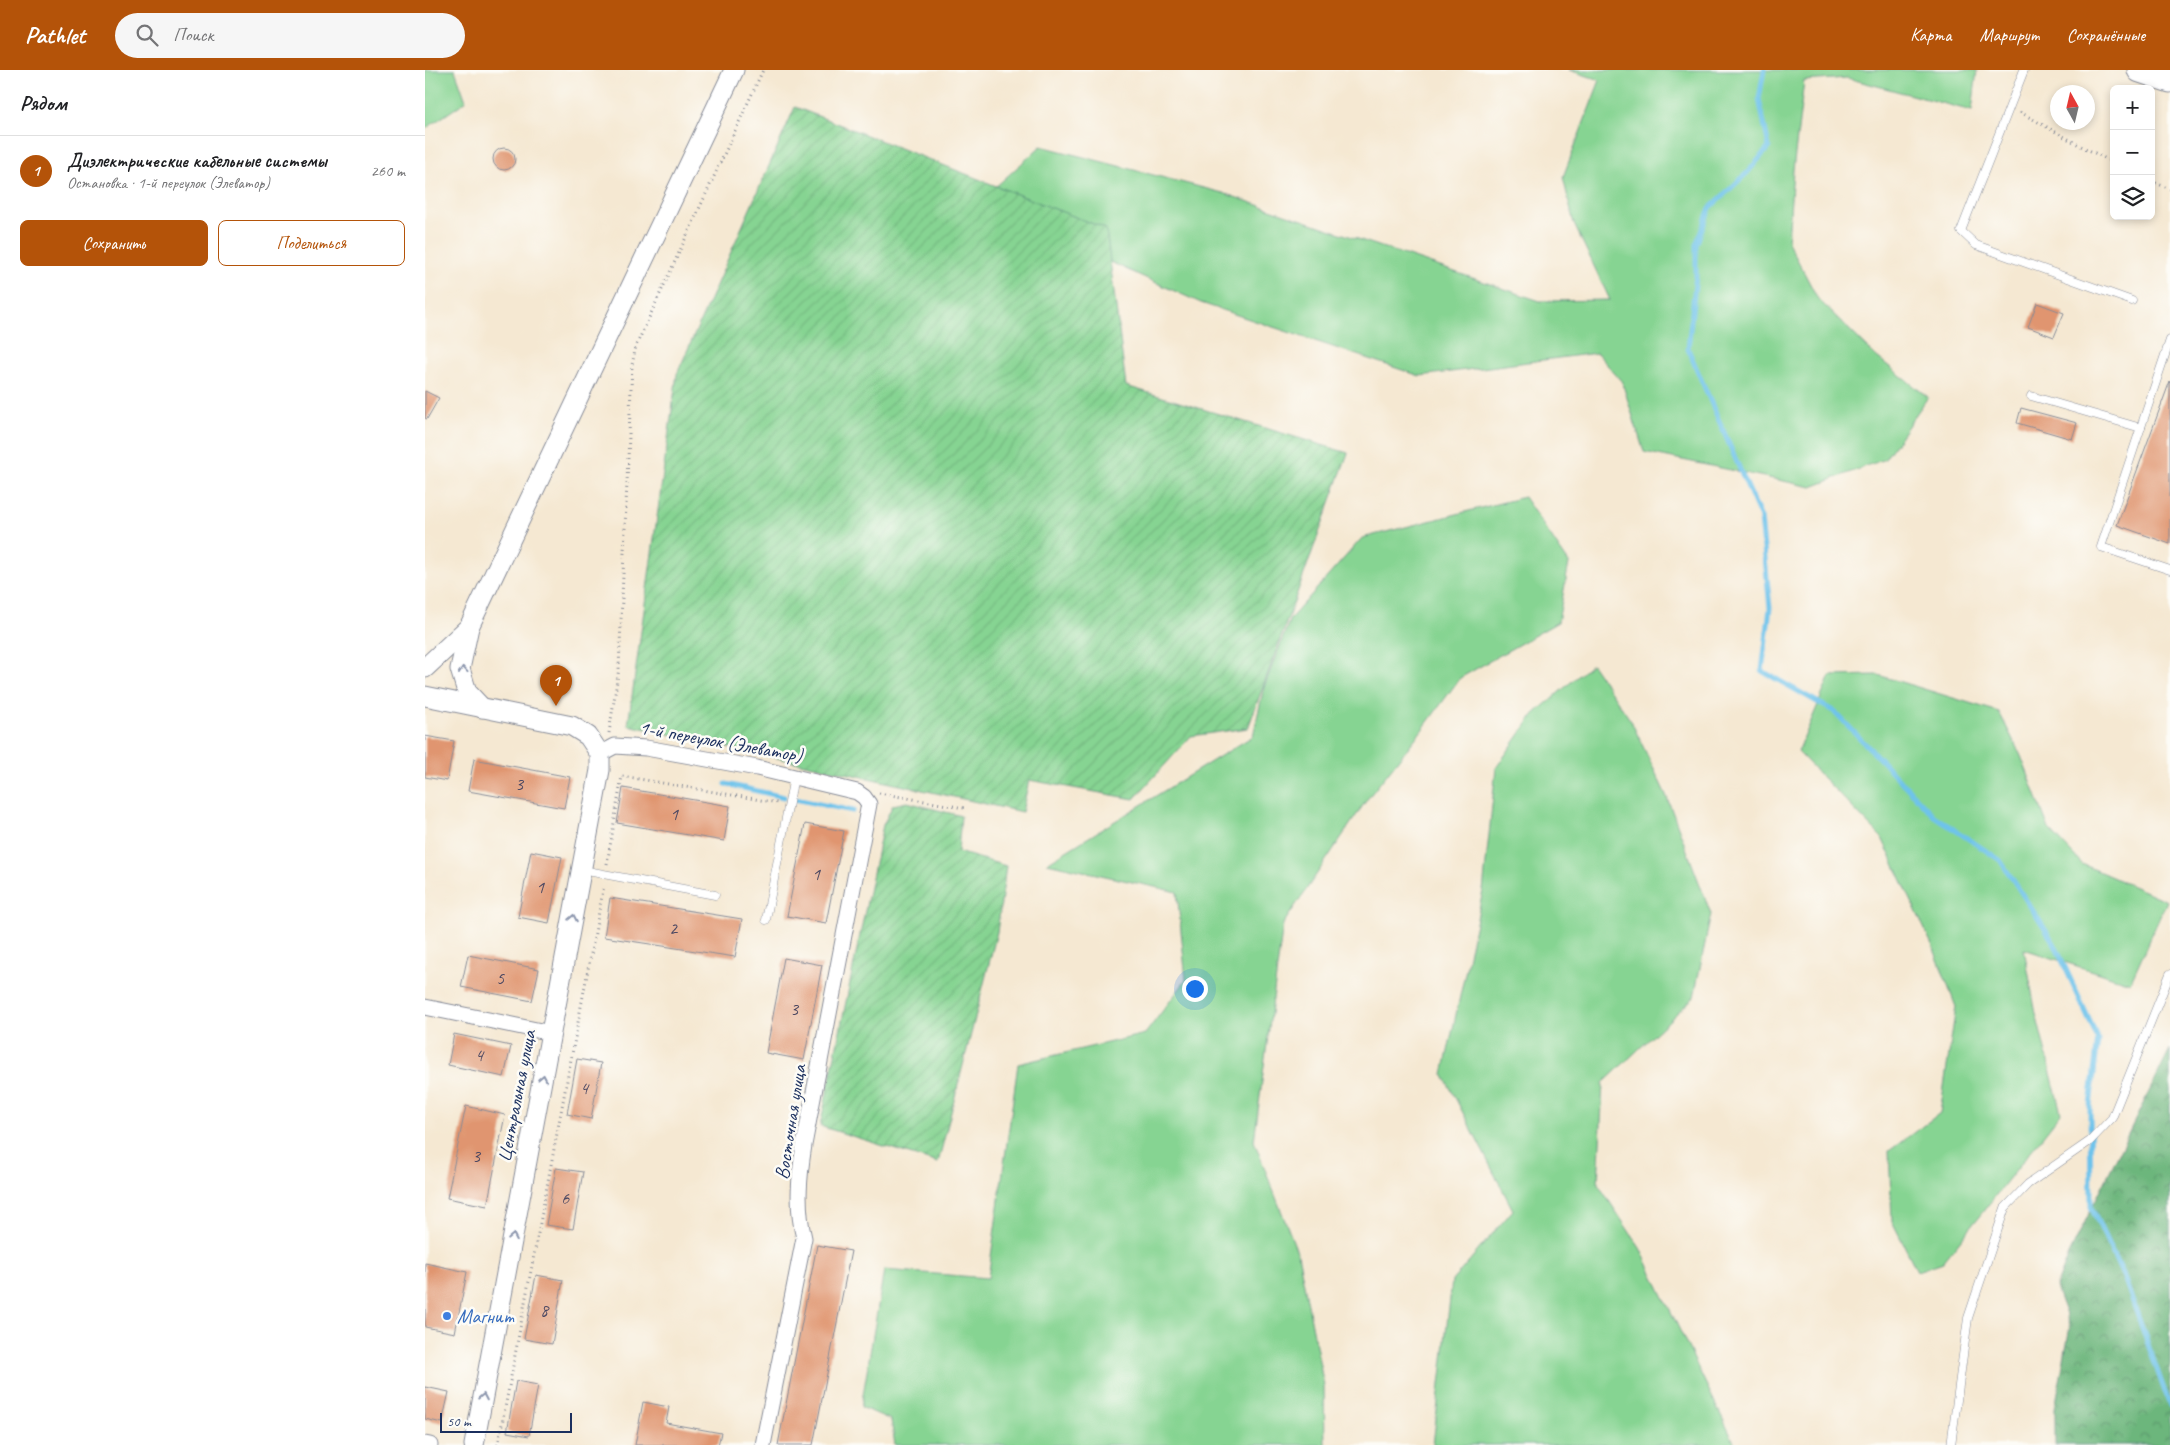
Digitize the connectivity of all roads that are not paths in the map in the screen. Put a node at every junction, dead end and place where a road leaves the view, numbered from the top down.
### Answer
1 (735, 70) edge
2 (2024, 70) edge
3 (2140, 70) edge
4 (2170, 80) edge
5 (2131, 301) dead end
6 (2170, 340) edge
7 (2031, 396) dead end
8 (2141, 428) junction
9 (2170, 570) edge
10 (469, 627) junction
11 (425, 668) edge
12 (425, 696) edge
13 (482, 708) junction
14 (600, 754) junction
15 (794, 777) junction
16 (866, 801) joint
17 (582, 870) junction
18 (715, 895) dead end
19 (766, 920) dead end
20 (2170, 974) edge
21 (425, 1007) edge
22 (551, 1033) junction
23 (425, 1444) edge
24 (429, 1445) edge
25 (474, 1445) edge
26 (763, 1445) edge
27 (1951, 1445) edge

1 - 10 street
2 - 5 lane
3 - 4 main road
6 - 8 lane
7 - 8 lane
8 - 9 lane
10 - 11 street
13 -> 10 street
12 - 13 street
13 - 14 street
14 - 15 street, 1-й переулок (Элеватор)
14 - 17 street, Центральная улица
15 - 16 street, 1-й переулок (Элеватор)
15 - 19 lane
16 - 26 street, Восточная улица
17 - 18 lane
22 -> 17 street, Центральная улица
20 - 27 lane
21 - 22 street
25 -> 22 street, Центральная улица
23 - 24 street

